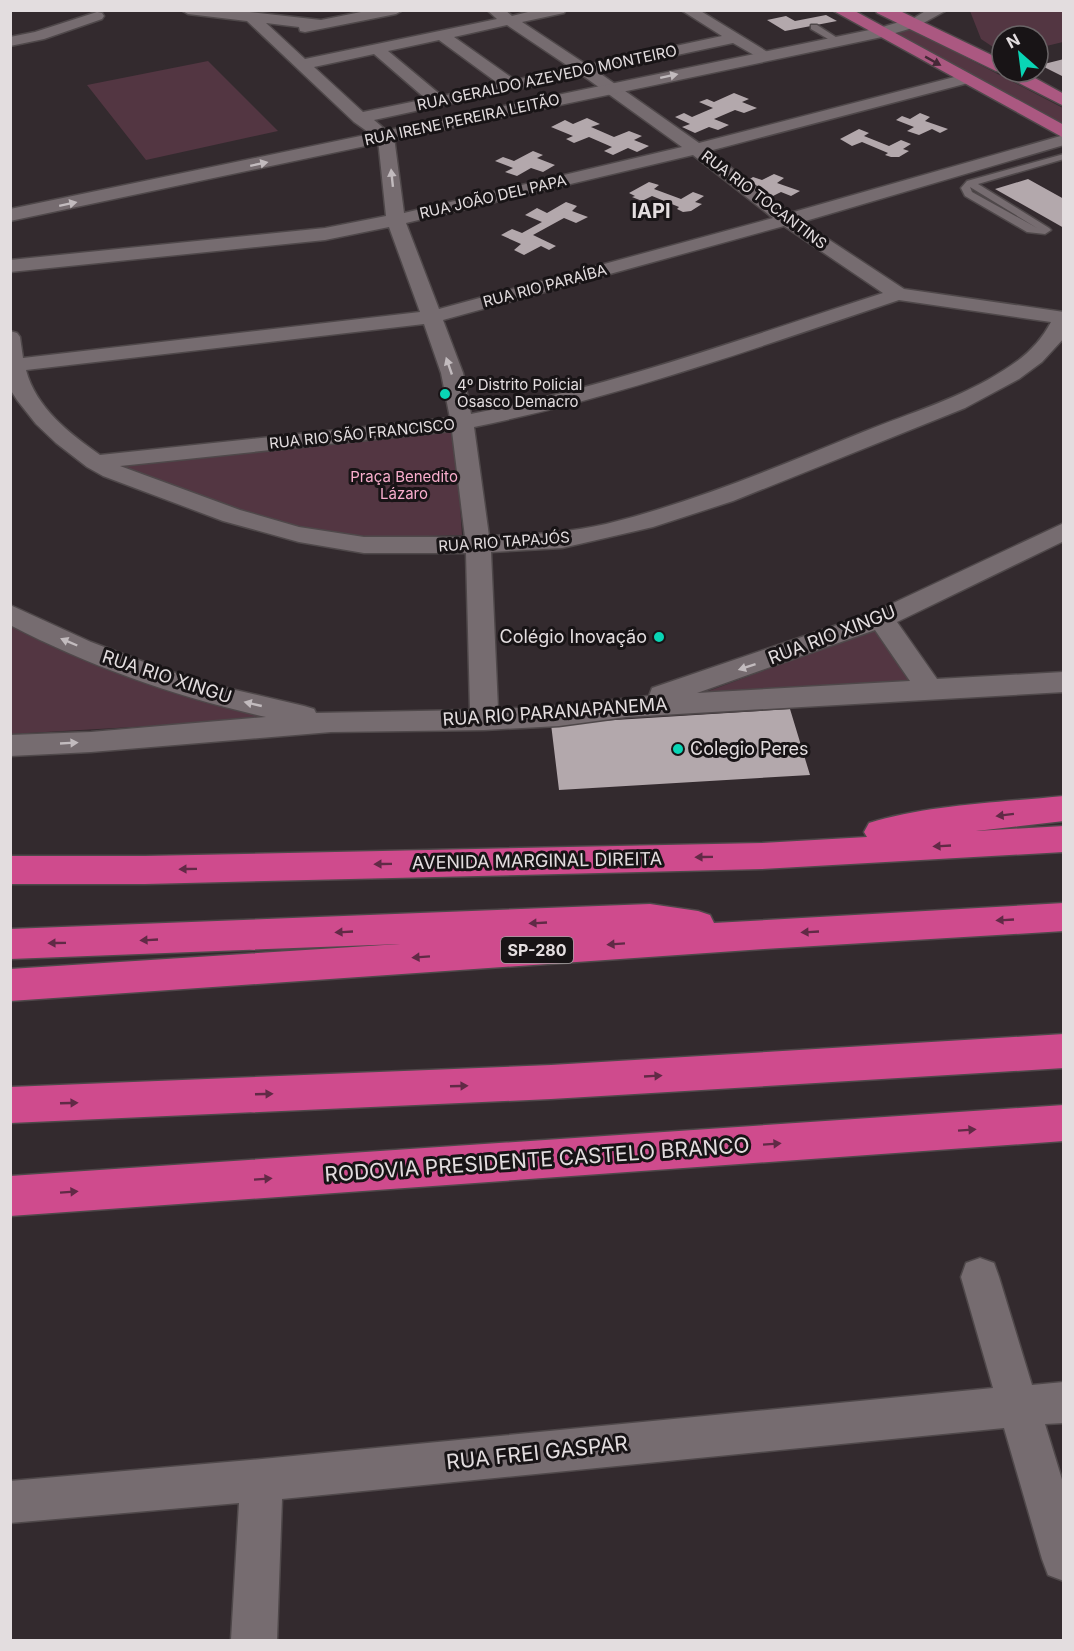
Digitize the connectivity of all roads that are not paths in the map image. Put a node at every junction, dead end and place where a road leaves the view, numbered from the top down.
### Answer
1 (188, 10) edge
2 (396, 10) edge
3 (494, 10) edge
4 (560, 10) edge
5 (688, 10) edge
6 (883, 10) edge
7 (939, 10) edge
8 (944, 10) edge
9 (195, 11) edge
10 (104, 13) edge
11 (850, 13) edge
12 (251, 17) junction
13 (508, 21) junction
14 (913, 22) junction
15 (323, 25) junction
16 (814, 27) dead end
17 (882, 32) junction
18 (441, 34) junction
19 (273, 35) junction
20 (734, 38) junction
21 (838, 41) junction
22 (10, 42) edge
23 (376, 48) junction
24 (970, 49) junction
25 (766, 56) junction
26 (990, 60) edge
27 (304, 64) junction
28 (585, 70) junction
29 (966, 79) junction
30 (1033, 84) edge
31 (511, 85) junction
32 (612, 88) junction
33 (438, 101) junction
34 (1064, 101) edge
35 (360, 118) junction
36 (1064, 133) edge
37 (386, 137) junction
38 (1064, 140) edge
39 (696, 149) junction
40 (1064, 156) edge
41 (970, 183) junction
42 (10, 215) edge
43 (396, 220) junction
44 (787, 220) junction
45 (10, 266) edge
46 (897, 294) junction
47 (432, 317) junction
48 (1063, 318) edge
49 (10, 337) edge
50 (14, 365) junction
51 (462, 423) junction
52 (95, 462) junction
53 (1064, 531) edge
54 (478, 545) junction
55 (10, 614) edge
56 (881, 619) junction
57 (1064, 682) edge
58 (931, 691) junction
59 (626, 707) junction
60 (484, 720) junction
61 (331, 722) junction
62 (10, 746) edge
63 (1064, 808) edge
64 (1064, 839) edge
65 (762, 856) junction
66 (10, 870) edge
67 (1064, 917) edge
68 (764, 934) junction
69 (10, 944) edge
70 (10, 985) edge
71 (1064, 1051) edge
72 (10, 1105) edge
73 (1064, 1123) edge
74 (10, 1196) edge
75 (980, 1277) dead end
76 (1064, 1402) edge
77 (1018, 1406) junction
78 (262, 1480) junction
79 (10, 1502) edge
80 (1064, 1559) edge
81 (254, 1641) edge

1 - 9 street
2 - 15 street
3 - 13 street, RUA RIO TOCANTINS
4 - 13 street
5 - 20 street
6 - 14 main road
7 - 14 street
8 - 24 main road
9 - 12 street
10 - 22 street
11 - 17 main road
12 - 15 street
12 - 19 street
13 - 18 street
13 - 28 street, RUA RIO TOCANTINS
14 - 17 street, RUA IRENE PEREIRA LEITÃO
14 - 24 main road
15 - 19 street
16 - 21 lane
17 - 21 street, RUA IRENE PEREIRA LEITÃO
17 -> 29 main road
18 - 23 street
18 - 31 street
19 - 27 street
20 - 25 street
20 - 28 street, RUA GERALDO AZEVEDO MONTEIRO
21 - 25 street, RUA IRENE PEREIRA LEITÃO
23 - 27 street
23 - 33 street
24 - 26 main road
32 -> 25 street, RUA IRENE PEREIRA LEITÃO
27 - 35 street
28 - 31 street, RUA GERALDO AZEVEDO MONTEIRO
28 - 32 street, RUA RIO TOCANTINS
29 - 36 main road
29 - 39 street, RUA JOÃO DEL PAPA
30 - 34 main road
31 - 33 street, RUA GERALDO AZEVEDO MONTEIRO
32 - 37 street, RUA IRENE PEREIRA LEITÃO
32 - 39 street, RUA RIO TOCANTINS
33 - 35 street, RUA GERALDO AZEVEDO MONTEIRO
35 - 37 street
42 -> 37 street, RUA IRENE PEREIRA LEITÃO
43 -> 37 street
38 - 44 street, RUA RIO PARAÍBA
39 - 43 street, RUA JOÃO DEL PAPA
39 - 44 street, RUA RIO TOCANTINS
40 - 41 lane
41 - 41 lane
43 - 45 street, RUA JOÃO DEL PAPA
43 - 47 street
44 - 46 street, RUA RIO TOCANTINS
44 - 47 street, RUA RIO PARAÍBA
46 - 48 street, RUA RIO TOCANTINS
46 - 51 street, RUA RIO SÃO FRANCISCO
47 - 50 street, RUA RIO PARAÍBA
51 -> 47 street
48 - 54 street, RUA RIO TAPAJÓS
49 - 50 street, RUA RIO TAPAJÓS
50 - 52 street, RUA RIO TAPAJÓS
51 - 52 street, RUA RIO SÃO FRANCISCO
51 - 54 street
52 - 54 street, RUA RIO TAPAJÓS
53 - 56 street, RUA RIO XINGU
54 - 60 street
61 -> 55 street, RUA RIO XINGU
56 - 58 street
56 -> 59 street, RUA RIO XINGU
57 - 58 street, RUA RIO PARANAPANEMA
58 - 59 street, RUA RIO PARANAPANEMA
59 - 60 street, RUA RIO PARANAPANEMA
60 - 61 street, RUA RIO PARANAPANEMA
62 -> 61 street, RUA RIO PARANAPANEMA
63 -> 65 highway
64 -> 65 highway, AVENIDA MARGINAL DIREITA
65 -> 66 highway, AVENIDA MARGINAL DIREITA
67 -> 68 highway, SP-280
68 -> 69 highway
68 -> 70 highway, SP-280
72 -> 71 highway
74 -> 73 highway, RODOVIA PRESIDENTE CASTELO BRANCO
75 - 77 street
76 - 77 street, RUA FREI GASPAR
77 - 78 street, RUA FREI GASPAR
77 - 80 street
78 - 79 street, RUA FREI GASPAR
78 - 81 street

